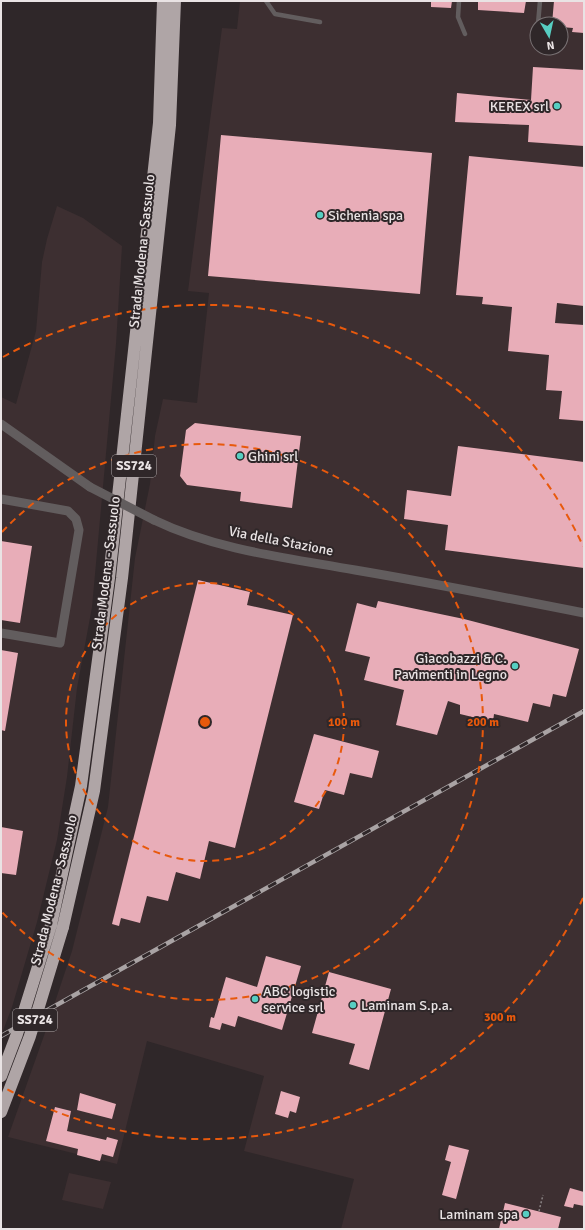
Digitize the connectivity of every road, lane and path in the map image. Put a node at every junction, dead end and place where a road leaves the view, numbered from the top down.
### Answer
1 (163, 1) edge
2 (175, 1) edge
3 (266, 1) edge
4 (459, 1) edge
5 (540, 1) edge
6 (539, 16) edge
7 (320, 22) dead end
8 (465, 34) dead end
9 (1, 424) edge
10 (1, 499) edge
11 (584, 613) edge
12 (1, 633) edge
13 (1, 1076) edge
14 (1, 1112) edge
15 (543, 1195) dead end
16 (539, 1211) dead end

1 - 13 highway, Strada Modena - Sassuolo / SS724, bridge
2 - 14 highway, Strada Modena - Sassuolo / SS724, bridge
3 - 7 lane
4 - 8 lane
5 - 6 lane
9 - 11 street, Via della Stazione, bridge
10 - 12 street
15 - 16 path

